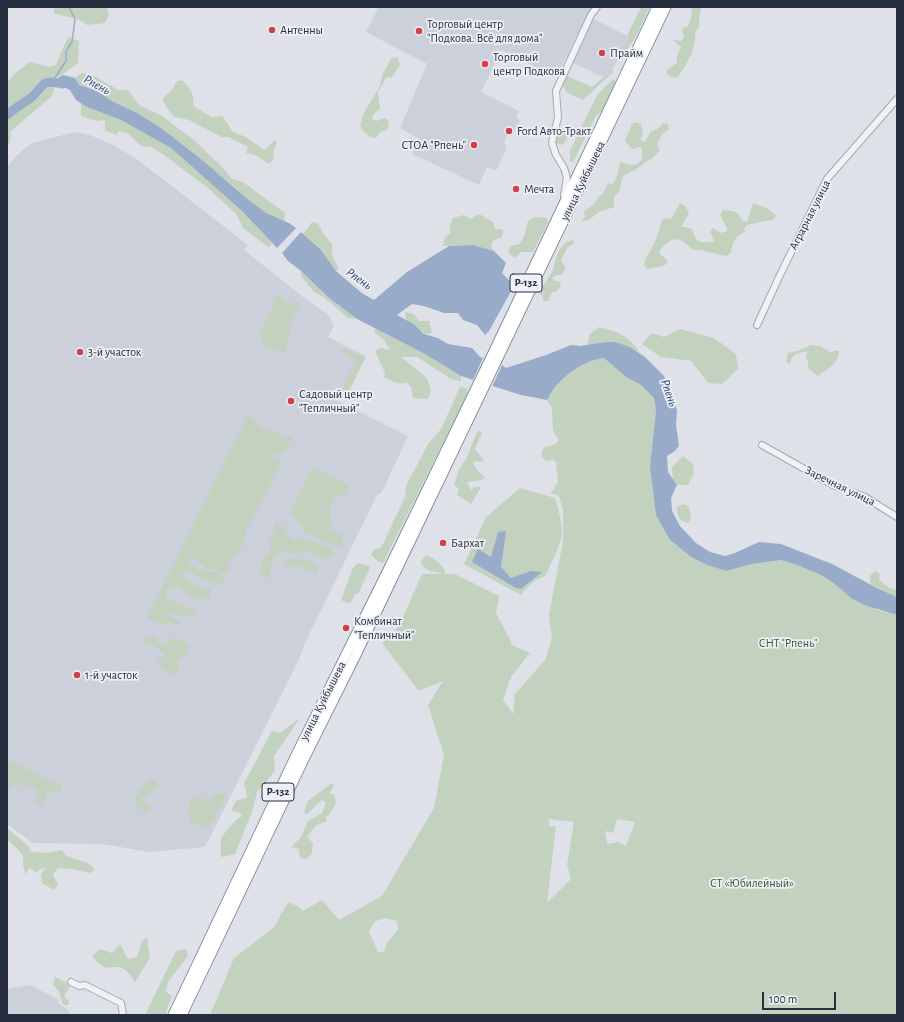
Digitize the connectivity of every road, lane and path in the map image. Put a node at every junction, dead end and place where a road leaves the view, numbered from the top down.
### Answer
1 (597, 7) edge
2 (656, 7) edge
3 (666, 7) edge
4 (897, 99) edge
5 (558, 214) junction
6 (757, 325) dead end
7 (497, 353) junction
8 (479, 390) junction
9 (762, 445) dead end
10 (897, 517) edge
11 (71, 982) dead end
12 (123, 1015) edge
13 (173, 1015) edge
14 (182, 1015) edge

1 - 5 street
2 - 5 highway, улица Куйбышева / Р-132
3 - 7 highway, улица Куйбышева / Р-132
4 - 6 street, Аграрная улица
5 - 7 highway, улица Куйбышева / Р-132
7 - 8 highway, Р-132
8 - 13 highway, улица Куйбышева / Р-132
8 - 14 highway, улица Куйбышева / Р-132
9 - 10 street, Заречная улица
11 - 12 street

